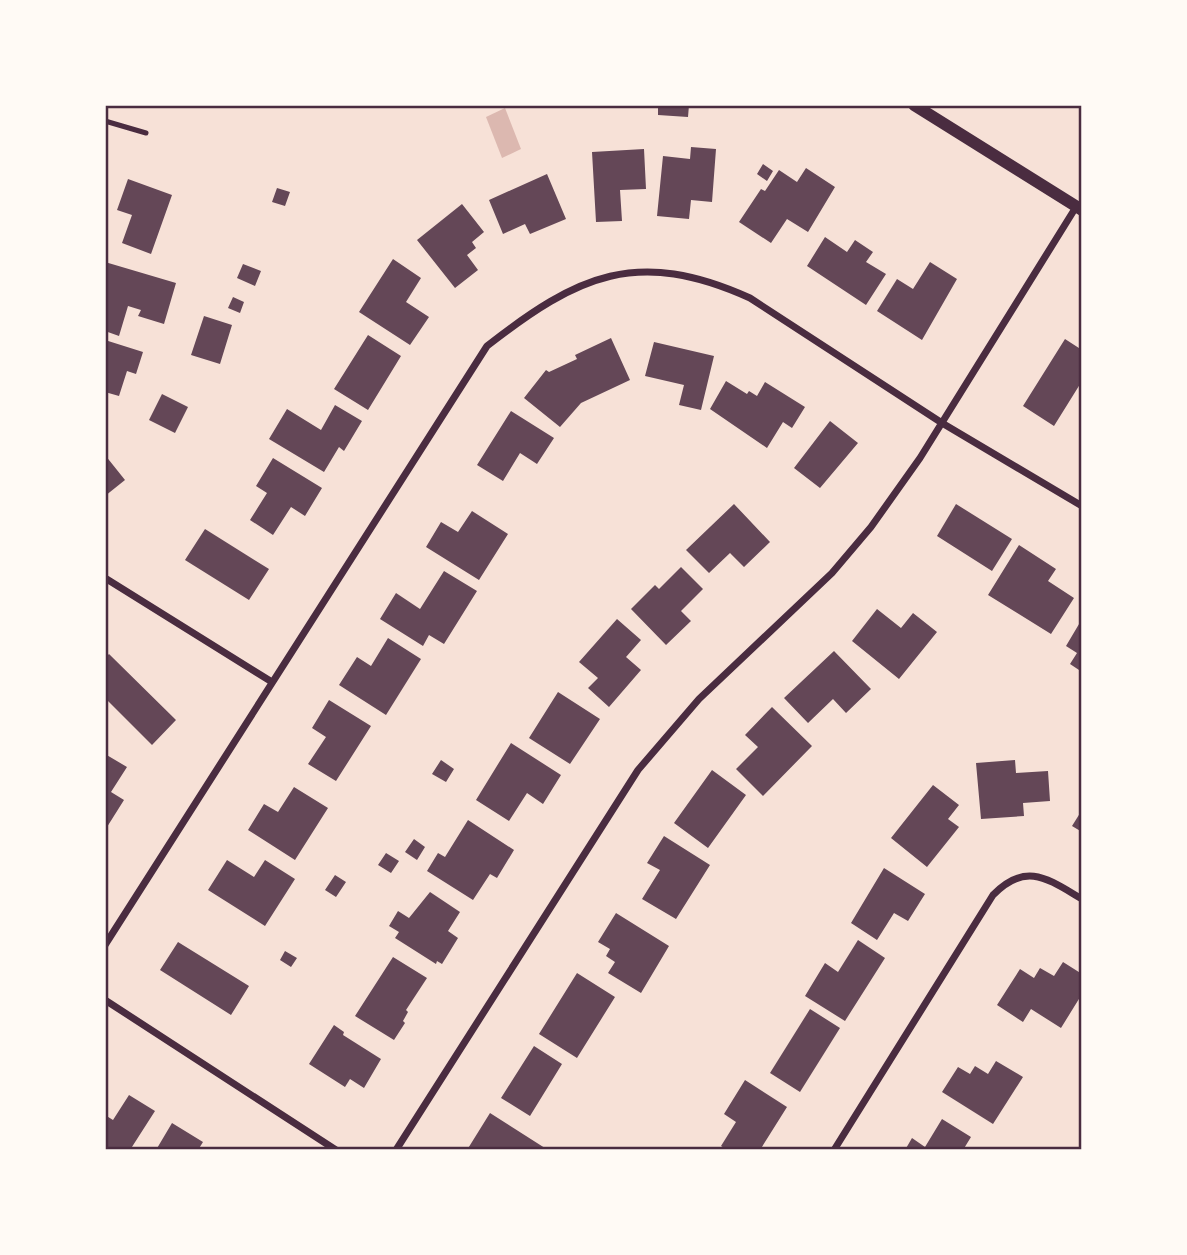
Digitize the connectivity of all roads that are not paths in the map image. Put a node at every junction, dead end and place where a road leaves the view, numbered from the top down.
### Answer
1 (914, 105) edge
2 (105, 121) edge
3 (146, 133) dead end
4 (1079, 209) edge
5 (942, 423) junction
6 (1082, 506) edge
7 (105, 578) edge
8 (272, 682) junction
9 (1082, 899) edge
10 (105, 945) edge
11 (105, 1000) edge
12 (336, 1150) edge
13 (396, 1150) edge
14 (834, 1150) edge

1 - 4 street
2 - 3 lane
4 - 5 street
5 - 6 street
5 - 8 street
5 - 13 street
7 - 8 street
8 - 10 street
9 - 14 street
11 - 12 street

